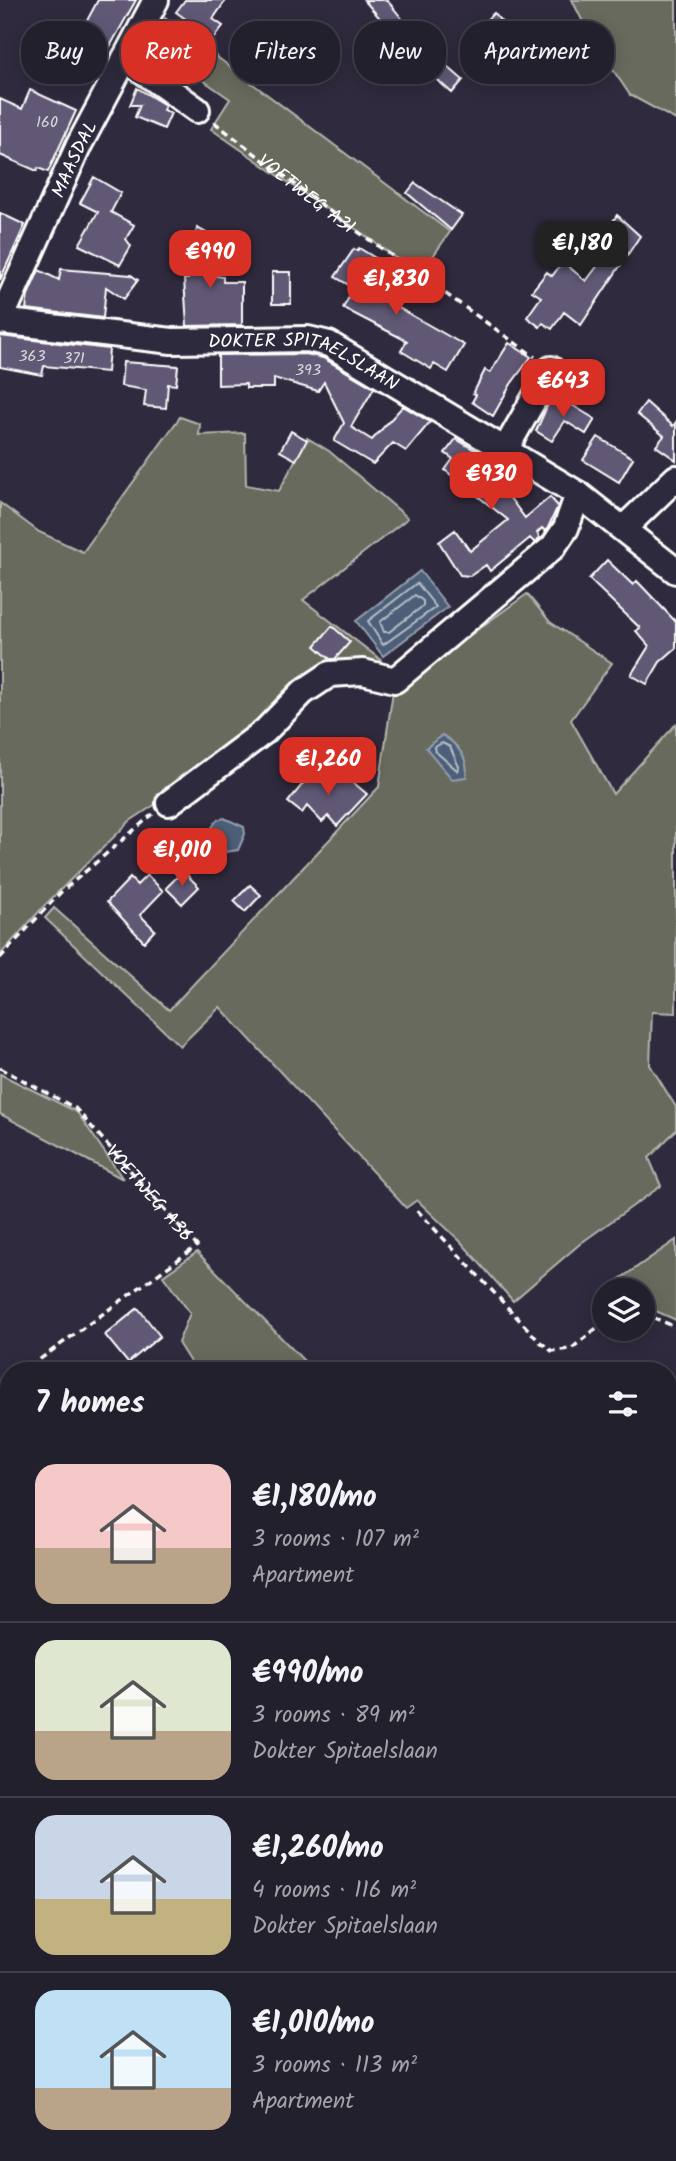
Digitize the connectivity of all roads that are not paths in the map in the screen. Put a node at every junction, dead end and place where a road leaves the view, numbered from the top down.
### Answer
1 (156, 0) edge
2 (145, 21) edge
3 (121, 66) edge
4 (161, 84) edge
5 (197, 110) road end
6 (0, 321) edge
7 (551, 369) road end
8 (505, 450) junction
9 (676, 478) edge
10 (578, 494) junction
11 (624, 528) junction
12 (676, 571) edge
13 (169, 803) road end

1 - 2 street, MAASDAL
3 - 6 street, MAASDAL
4 - 5 street
6 - 8 street, DOKTER SPITAELSLAAN
7 - 8 street
8 - 10 street, DOKTER SPITAELSLAAN
9 - 11 street
10 - 11 street, DOKTER SPITAELSLAAN
10 - 13 street
11 - 12 street, DOKTER SPITAELSLAAN

